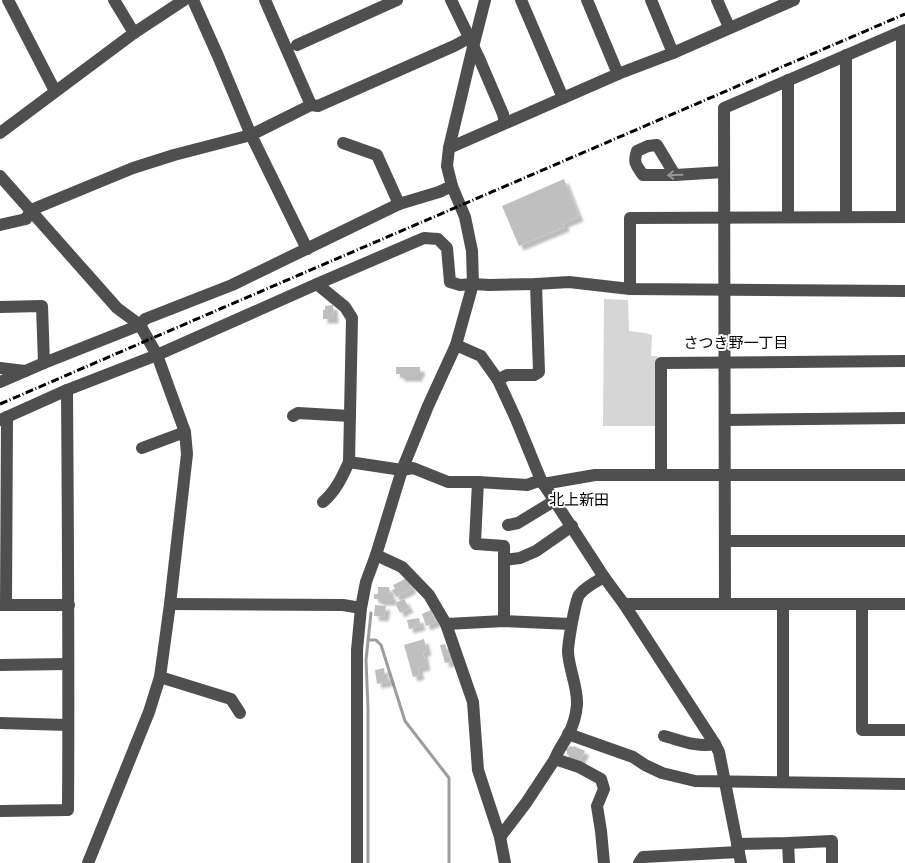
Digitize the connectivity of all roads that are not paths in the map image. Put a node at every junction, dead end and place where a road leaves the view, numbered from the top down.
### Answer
1 (8, 0) edge
2 (114, 0) edge
3 (184, 0) edge
4 (193, 0) edge
5 (265, 0) edge
6 (397, 0) edge
7 (451, 0) edge
8 (486, 0) edge
9 (521, 0) edge
10 (587, 0) edge
11 (651, 0) edge
12 (717, 0) edge
13 (787, 1) edge
14 (729, 28) junction
15 (903, 31) edge
16 (134, 32) junction
17 (471, 42) junction
18 (297, 45) dead end
19 (673, 53) junction
20 (846, 55) junction
21 (618, 74) junction
22 (788, 80) junction
23 (55, 91) junction
24 (563, 98) junction
25 (311, 105) junction
26 (505, 123) junction
27 (0, 133) edge
28 (251, 135) junction
29 (343, 143) dead end
30 (449, 148) junction
31 (724, 172) junction
32 (675, 175) dead end
33 (0, 176) edge
34 (452, 186) junction
35 (398, 204) junction
36 (31, 210) junction
37 (788, 217) junction
38 (846, 217) junction
39 (904, 217) edge
40 (724, 218) junction
41 (0, 225) edge
42 (307, 249) junction
43 (317, 284) junction
44 (473, 284) junction
45 (536, 284) junction
46 (630, 289) junction
47 (724, 290) junction
48 (905, 291) edge
49 (0, 306) edge
50 (140, 325) junction
51 (456, 345) junction
52 (157, 355) junction
53 (905, 361) edge
54 (724, 362) junction
55 (44, 363) junction
56 (0, 368) edge
57 (25, 371) junction
58 (498, 380) junction
59 (0, 382) edge
60 (67, 390) junction
61 (293, 416) dead end
62 (350, 416) junction
63 (905, 418) edge
64 (4, 419) edge
65 (725, 420) junction
66 (185, 432) junction
67 (142, 448) dead end
68 (349, 462) junction
69 (402, 470) junction
70 (725, 474) junction
71 (661, 475) junction
72 (905, 475) edge
73 (478, 482) junction
74 (542, 482) junction
75 (554, 501) junction
76 (323, 502) dead end
77 (508, 526) dead end
78 (572, 526) junction
79 (725, 541) junction
80 (905, 541) edge
81 (376, 555) junction
82 (504, 560) junction
83 (604, 577) junction
84 (170, 604) junction
85 (624, 604) junction
86 (725, 604) junction
87 (783, 604) junction
88 (862, 604) junction
89 (905, 604) edge
90 (3, 605) edge
91 (69, 605) junction
92 (361, 608) junction
93 (504, 621) junction
94 (446, 624) junction
95 (571, 624) junction
96 (68, 664) junction
97 (0, 665) edge
98 (160, 677) junction
99 (240, 713) dead end
100 (0, 723) edge
101 (68, 725) junction
102 (905, 730) edge
103 (568, 734) junction
104 (664, 736) dead end
105 (714, 744) junction
106 (555, 759) junction
107 (724, 781) junction
108 (783, 782) junction
109 (905, 784) edge
110 (0, 810) edge
111 (500, 837) junction
112 (788, 843) junction
113 (739, 853) edge
114 (88, 863) edge
115 (357, 863) edge
116 (505, 863) edge
117 (604, 863) edge
118 (639, 863) edge
119 (789, 863) edge
120 (832, 863) edge

1 - 23 street
2 - 16 street
3 - 16 street
4 - 28 street
5 - 25 street
6 - 18 street
7 - 17 street
8 - 17 street
9 - 24 street
10 - 21 street
11 - 19 street
12 - 14 street
13 - 14 street
14 - 19 street
15 - 20 street
15 - 39 street
16 - 23 street
17 - 25 street
17 - 26 street
17 - 30 street
19 - 21 street
20 - 22 street
20 - 38 street
21 - 24 street
22 - 31 street
22 - 37 street
23 - 27 street
24 - 26 street
25 - 28 street
26 - 30 street
28 - 36 street
28 - 42 street
29 - 35 street
30 - 34 street
31 -> 32 street
31 - 40 street
33 - 36 street
34 - 35 street
34 - 44 street
35 - 42 street
36 - 41 street
36 - 50 street
37 - 38 street
37 - 40 street
38 - 39 street
40 - 46 street
40 - 47 street
42 - 50 street
43 - 44 street
43 - 52 street
43 - 62 street
44 - 45 street
44 - 51 street
45 - 46 street
45 - 58 street
46 - 47 street
47 - 48 street
47 - 54 street
49 - 55 street
50 - 52 street
50 - 55 street
51 - 58 street
51 - 69 street
52 - 60 street
52 - 66 street
53 - 54 street
54 - 65 street
54 - 71 street
55 - 57 street
56 - 57 street
57 - 59 street
58 - 74 street
60 - 64 street
60 - 91 street
61 - 62 street
62 - 68 street
63 - 65 street
64 - 90 street
65 - 70 street
66 - 67 street
66 - 84 street
68 - 69 street
68 - 76 street
69 - 73 street
69 - 81 street
70 - 71 street
70 - 72 street
70 - 79 street
71 - 74 street
73 - 74 street
73 - 82 street
74 - 75 street
75 - 77 street
75 - 78 street
78 - 82 street
78 - 83 street
79 - 80 street
79 - 86 street
81 - 92 street
81 - 94 street
82 - 93 street
83 - 85 street
83 - 95 street
84 - 92 street
84 - 98 street
85 - 86 street
85 - 105 street
86 - 87 street
87 - 88 street
87 - 108 street
88 - 89 street
88 - 102 street
90 - 91 street
91 - 96 street
92 - 115 street
93 - 94 street
93 - 95 street
94 - 111 street
95 - 103 street
96 - 97 street
96 - 101 street
98 - 99 street
98 - 114 street
100 - 101 street
101 - 110 street
103 - 106 street
103 - 107 street
104 - 105 street
105 - 107 street
106 - 111 street
106 - 117 street
107 - 108 street
107 - 113 street
108 - 109 street
111 - 116 street
112 - 113 street
112 - 119 street
112 - 120 street
113 - 118 street

